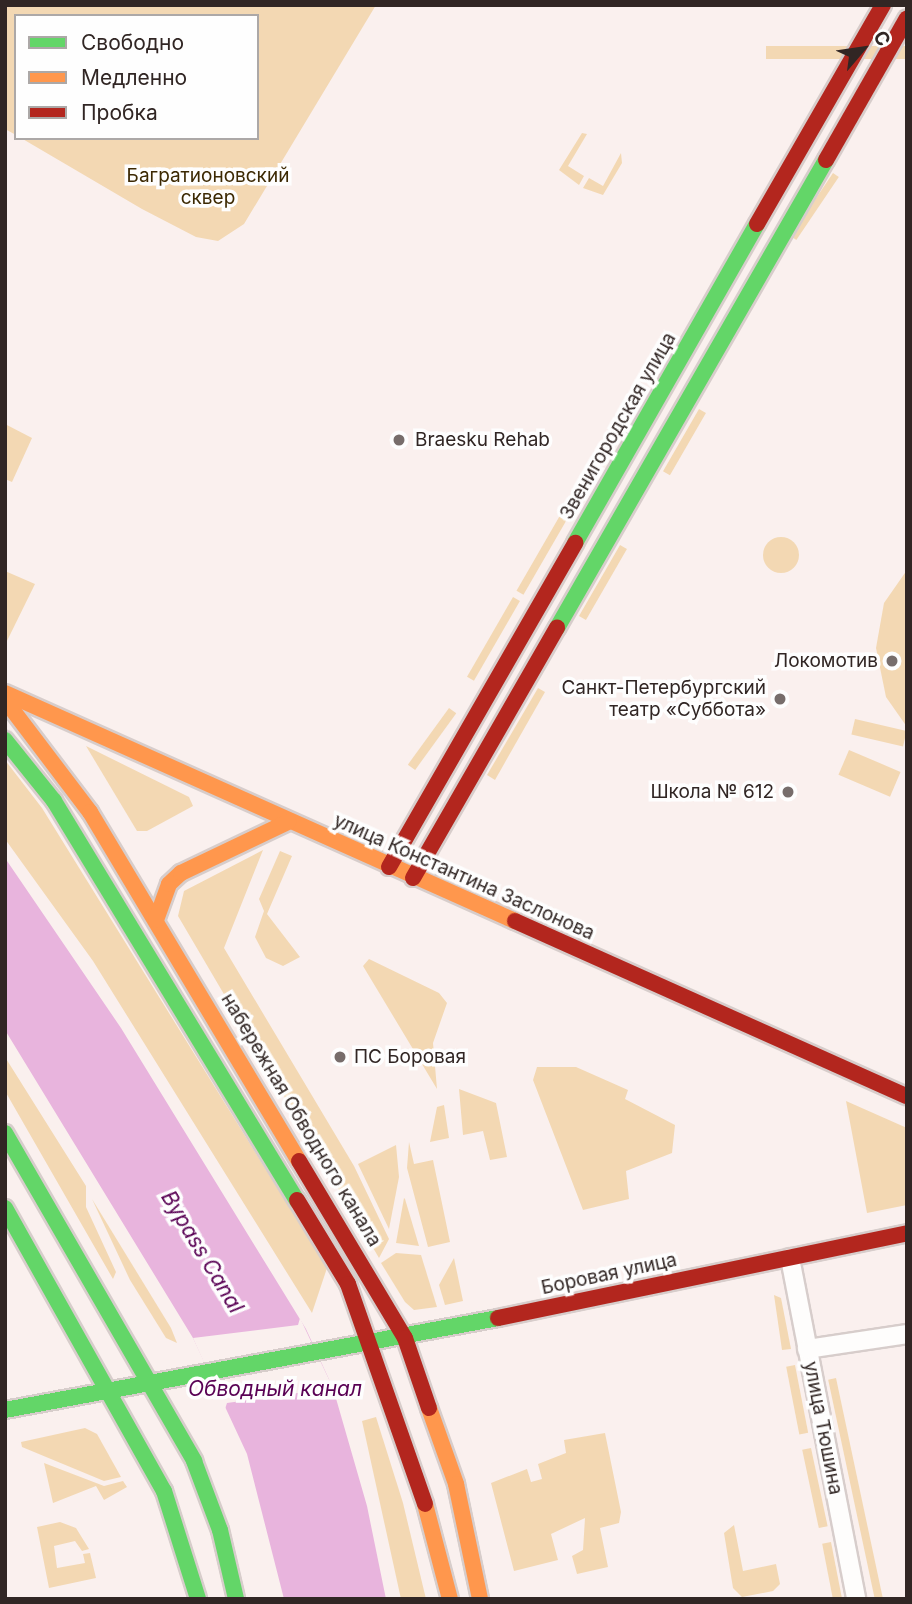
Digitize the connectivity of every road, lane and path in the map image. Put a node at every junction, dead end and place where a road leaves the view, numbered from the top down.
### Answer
1 (883, 5) edge
2 (907, 18) edge
3 (5, 692) edge
4 (5, 700) edge
5 (5, 740) edge
6 (288, 822) junction
7 (389, 867) junction
8 (413, 878) junction
9 (156, 920) junction
10 (907, 1096) edge
11 (5, 1133) edge
12 (5, 1208) edge
13 (907, 1233) edge
14 (789, 1258) junction
15 (907, 1334) edge
16 (405, 1338) junction
17 (372, 1344) junction
18 (807, 1349) junction
19 (150, 1382) junction
20 (109, 1390) junction
21 (5, 1410) edge
22 (198, 1599) edge
23 (236, 1599) edge
24 (450, 1599) edge
25 (480, 1599) edge
26 (856, 1599) edge

1 - 7 street, Звенигородская улица
2 - 8 street
3 - 6 street, улица Константина Заслонова
4 - 9 street, набережная Обводного канала
5 - 17 street
6 - 7 street, улица Константина Заслонова
6 - 9 street
7 - 8 street, улица Константина Заслонова
8 - 10 street, улица Константина Заслонова
9 - 16 street, набережная Обводного канала
11 - 19 street
12 - 20 street
13 - 14 street, Боровая улица
14 - 16 street, Боровая улица
14 - 18 street, улица Тюшина
15 - 18 street
16 - 17 street, Боровая улица
16 - 25 street, набережная Обводного канала
17 - 19 street, Боровая улица
17 - 24 street
18 - 26 street, улица Тюшина
19 - 20 street
19 - 23 street
20 - 21 street
20 - 22 street

